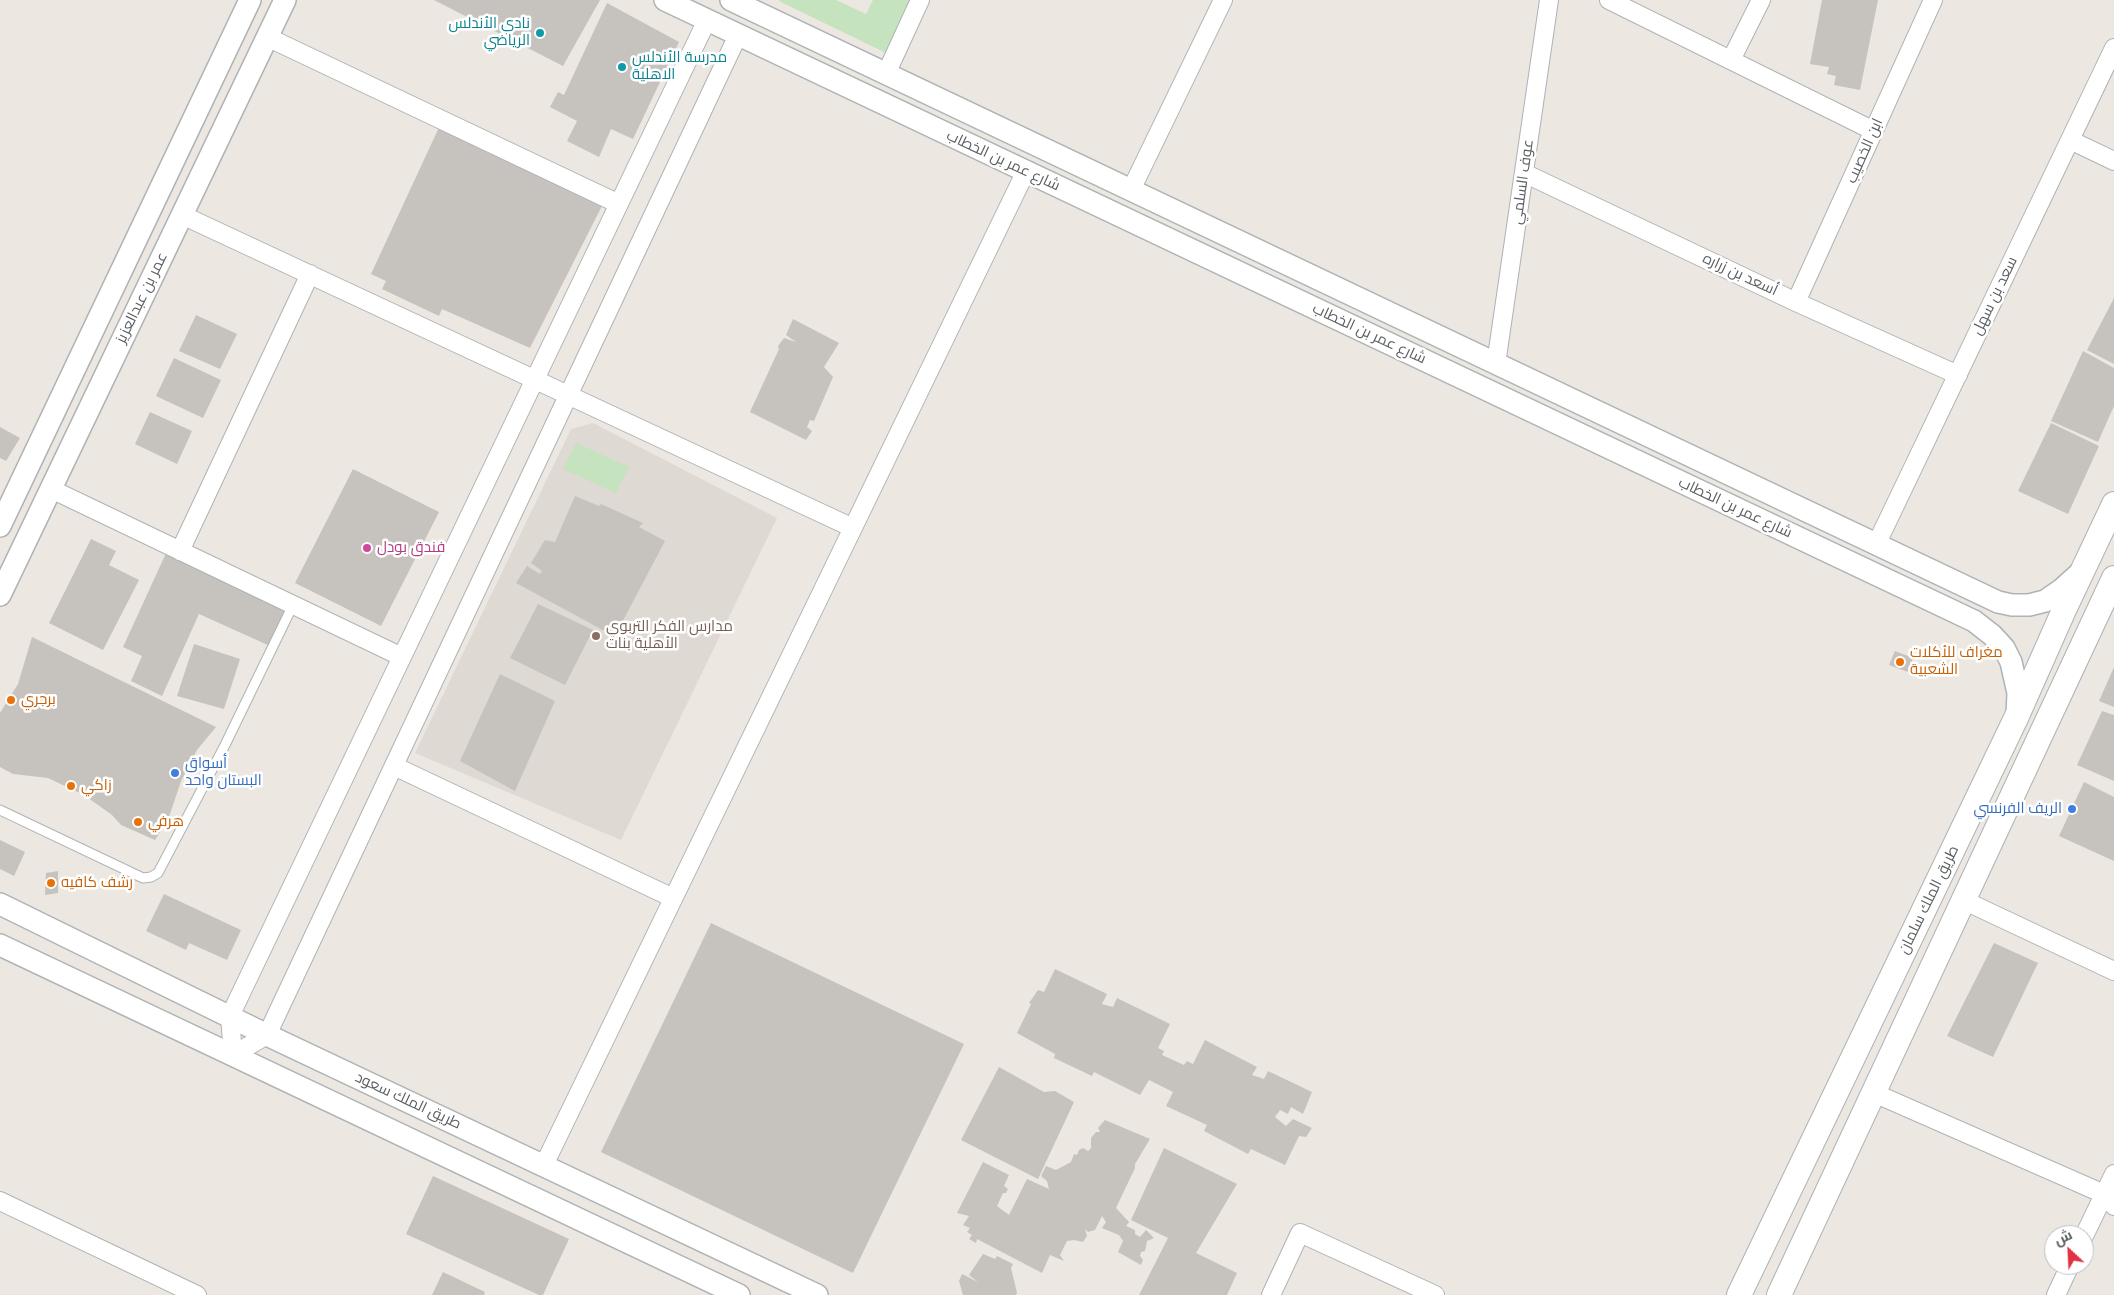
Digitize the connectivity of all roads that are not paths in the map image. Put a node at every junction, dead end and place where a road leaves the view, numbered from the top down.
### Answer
1 (250, 0) edge
2 (285, 0) edge
3 (665, 0) edge
4 (731, 0) edge
5 (920, 0) edge
6 (1223, 0) edge
7 (1549, 0) edge
8 (1609, 0) edge
9 (1761, 0) edge
10 (1933, 0) edge
11 (757, 6) edge
12 (706, 20) junction
13 (738, 35) junction
14 (267, 37) junction
15 (2114, 48) edge
16 (1731, 60) junction
17 (886, 74) junction
18 (1874, 131) junction
19 (2070, 140) junction
20 (2114, 160) edge
21 (1026, 171) junction
22 (1524, 173) junction
23 (1132, 190) junction
24 (619, 204) junction
25 (182, 215) junction
26 (310, 274) junction
27 (1796, 302) junction
28 (1496, 364) junction
29 (1958, 375) junction
30 (534, 380) junction
31 (570, 395) junction
32 (51, 489) junction
33 (2114, 504) edge
34 (2, 516) edge
35 (853, 528) junction
36 (1876, 544) junction
37 (180, 551) junction
38 (2083, 570) junction
39 (2112, 586) edge
40 (0, 595) edge
41 (293, 605) junction
42 (402, 657) junction
43 (2017, 716) junction
44 (394, 766) junction
45 (0, 810) edge
46 (673, 898) junction
47 (1963, 900) junction
48 (0, 904) edge
49 (0, 945) edge
50 (2114, 972) edge
51 (230, 1016) junction
52 (267, 1035) junction
53 (232, 1055) junction
54 (1874, 1093) junction
55 (544, 1165) junction
56 (2114, 1174) edge
57 (2109, 1200) edge
58 (0, 1201) edge
59 (2092, 1225) edge
60 (2065, 1275) edge
61 (197, 1295) edge
62 (739, 1295) edge
63 (817, 1295) edge
64 (1271, 1295) edge
65 (1435, 1295) edge
66 (1739, 1295) edge
67 (1779, 1295) edge
68 (2056, 1295) edge

1 - 34 street, عمر بن عبدالعزيز
2 - 14 street, عمر بن عبدالعزيز
3 - 12 street, شارع عمر بن الخطاب
4 - 11 street, شارع عمر بن الخطاب
5 - 17 street
6 - 23 street
7 - 22 street, عوف السلمي
8 - 16 street
9 - 16 street
10 - 18 street, ابن الخصيب
11 - 17 street, شارع عمر بن الخطاب
12 - 13 street, شارع عمر بن الخطاب
12 - 24 street
13 - 21 street, شارع عمر بن الخطاب
13 - 31 street
14 - 24 street
14 - 25 street, عمر بن عبدالعزيز
15 - 19 street, سعد بن سهل
16 - 18 street
17 - 23 street, شارع عمر بن الخطاب
18 - 27 street, ابن الخصيب
19 - 20 street
19 - 29 street, سعد بن سهل
21 - 35 street
21 - 43 street, شارع عمر بن الخطاب
22 - 27 street, أسعد بن زراره
22 - 28 street, عوف السلمي
23 - 28 street, شارع عمر بن الخطاب
24 - 30 street
25 - 26 street
25 - 32 street, عمر بن عبدالعزيز
26 - 30 street
26 - 37 street
27 - 29 street, أسعد بن زراره
28 - 36 street, شارع عمر بن الخطاب
29 - 36 street, سعد بن سهل
30 - 31 street
30 - 42 street
31 - 35 street
31 - 44 street
32 - 37 street
32 - 40 street, عمر بن عبدالعزيز
33 - 38 main road, طريق الملك سلمان
35 - 46 street
36 - 38 street, شارع عمر بن الخطاب
37 - 41 street
38 - 43 main road, طريق الملك سلمان
39 - 47 main road, طريق الملك سلمان
41 - 42 street
41 - 45 lane
42 - 51 street
43 - 66 main road, طريق الملك سلمان
44 - 46 street
44 - 52 street
46 - 55 street
47 - 50 street
47 - 54 main road, طريق الملك سلمان
48 - 51 street, طريق الملك سعود
49 - 53 street
51 - 52 street, طريق الملك سعود
51 - 53 street
52 - 53 street
52 - 55 street, طريق الملك سعود
53 - 62 street
54 - 57 street
54 - 67 main road, طريق الملك سلمان
55 - 63 street, طريق الملك سعود
56 - 57 street
57 - 59 street
58 - 61 street
60 - 68 street
64 - 65 street

